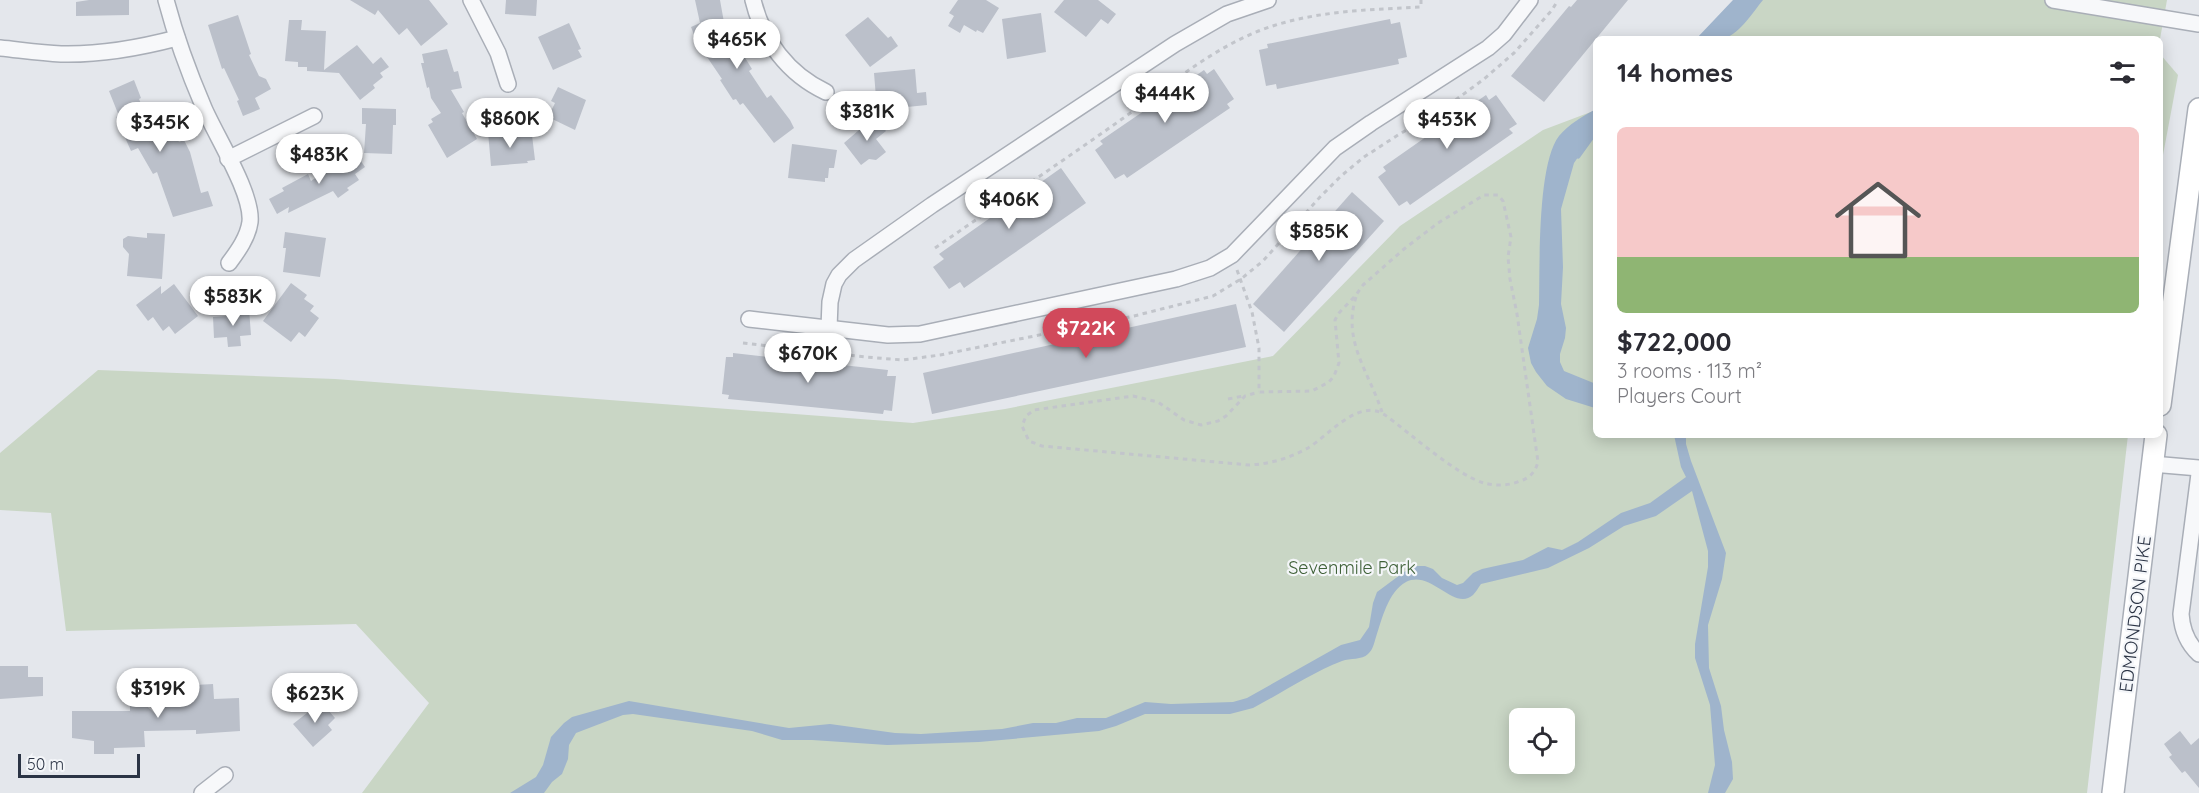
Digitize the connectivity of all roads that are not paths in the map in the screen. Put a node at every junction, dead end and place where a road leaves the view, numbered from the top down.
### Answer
1 (166, 0) edge
2 (471, 0) edge
3 (753, 0) edge
4 (1268, 0) edge
5 (1530, 0) edge
6 (2053, 0) edge
7 (2199, 24) edge
8 (177, 38) junction
9 (0, 48) edge
10 (508, 84) dead end
11 (826, 92) dead end
12 (2199, 110) edge
13 (314, 116) dead end
14 (228, 159) junction
15 (229, 263) dead end
16 (749, 319) dead end
17 (829, 328) junction
18 (2163, 382) edge
19 (2156, 438) edge
20 (2152, 464) junction
21 (2199, 468) edge
22 (2199, 474) edge
23 (2199, 654) edge
24 (225, 775) dead end
25 (202, 793) edge
26 (2113, 793) edge

1 - 8 street
2 - 10 street
3 - 11 street
4 - 17 street
5 - 17 street
6 - 7 street
8 - 9 street
8 - 14 street
12 - 18 main road
13 - 14 street
14 - 15 street
16 - 17 street
19 - 20 main road, EDMONDSON PIKE
20 - 21 street
20 - 26 main road, EDMONDSON PIKE
22 - 23 street
24 - 25 street

